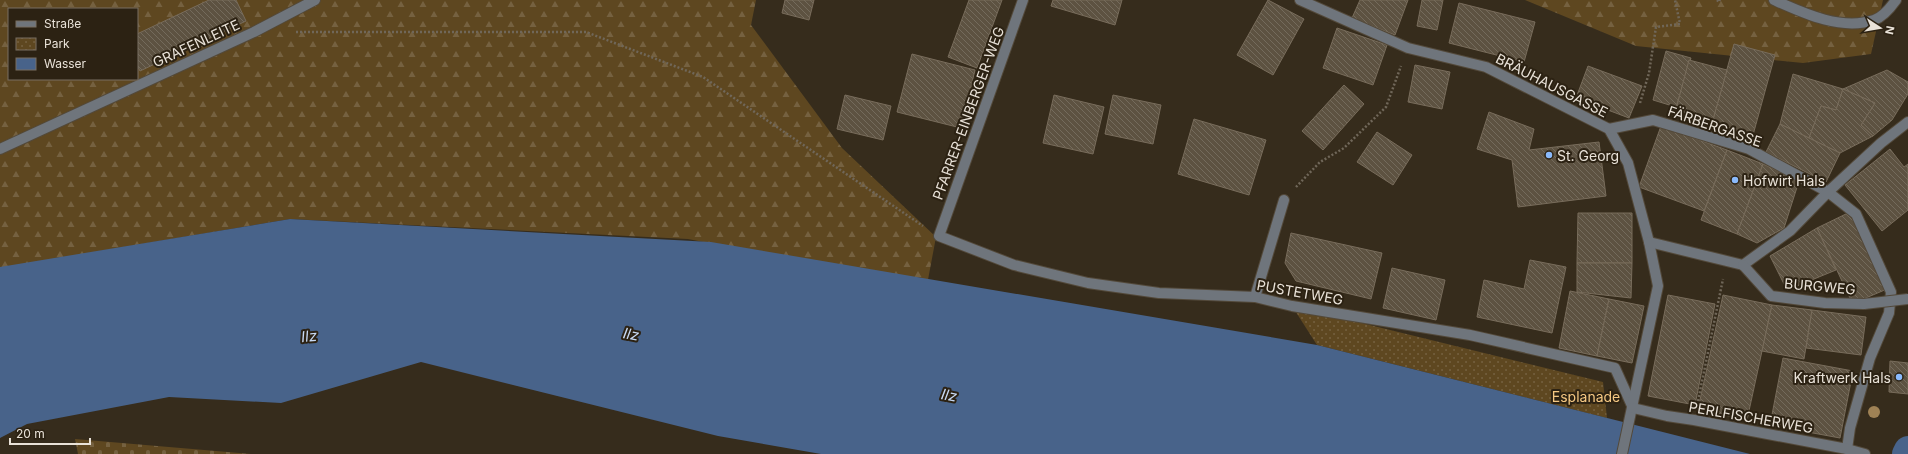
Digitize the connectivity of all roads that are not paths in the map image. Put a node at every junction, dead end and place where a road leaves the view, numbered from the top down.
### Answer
1 (314, 0) edge
2 (1023, 0) edge
3 (1300, 0) edge
4 (1774, 0) edge
5 (1896, 0) edge
6 (1908, 122) edge
7 (1609, 129) junction
8 (0, 149) edge
9 (1828, 192) junction
10 (1284, 200) road end
11 (939, 236) joint
12 (1650, 242) junction
13 (1743, 265) junction
14 (1254, 297) junction
15 (1908, 299) edge
16 (1633, 408) junction
17 (1847, 449) junction
18 (1622, 454) edge
19 (1865, 454) edge

1 - 8 street, GRAFENLEITE
2 - 11 street, PFARRER-EINBERGER-WEG
3 - 7 street, BRÄUHAUSGASSE
4 - 5 street
6 - 9 street
7 - 9 street, FÄRBERGASSE
7 - 12 street, BRÄUHAUSGASSE
9 - 13 street
9 - 17 street, FÄRBERGASSE
10 - 14 street
11 - 14 street, PUSTETWEG
12 - 13 street
12 - 16 street, BRÄUHAUSGASSE
13 - 15 street, BURGWEG, bridge
14 - 16 street, PUSTETWEG
16 - 17 street, PERLFISCHERWEG
16 - 18 street, BRÄUHAUSGASSE
17 - 19 street, PERLFISCHERWEG

